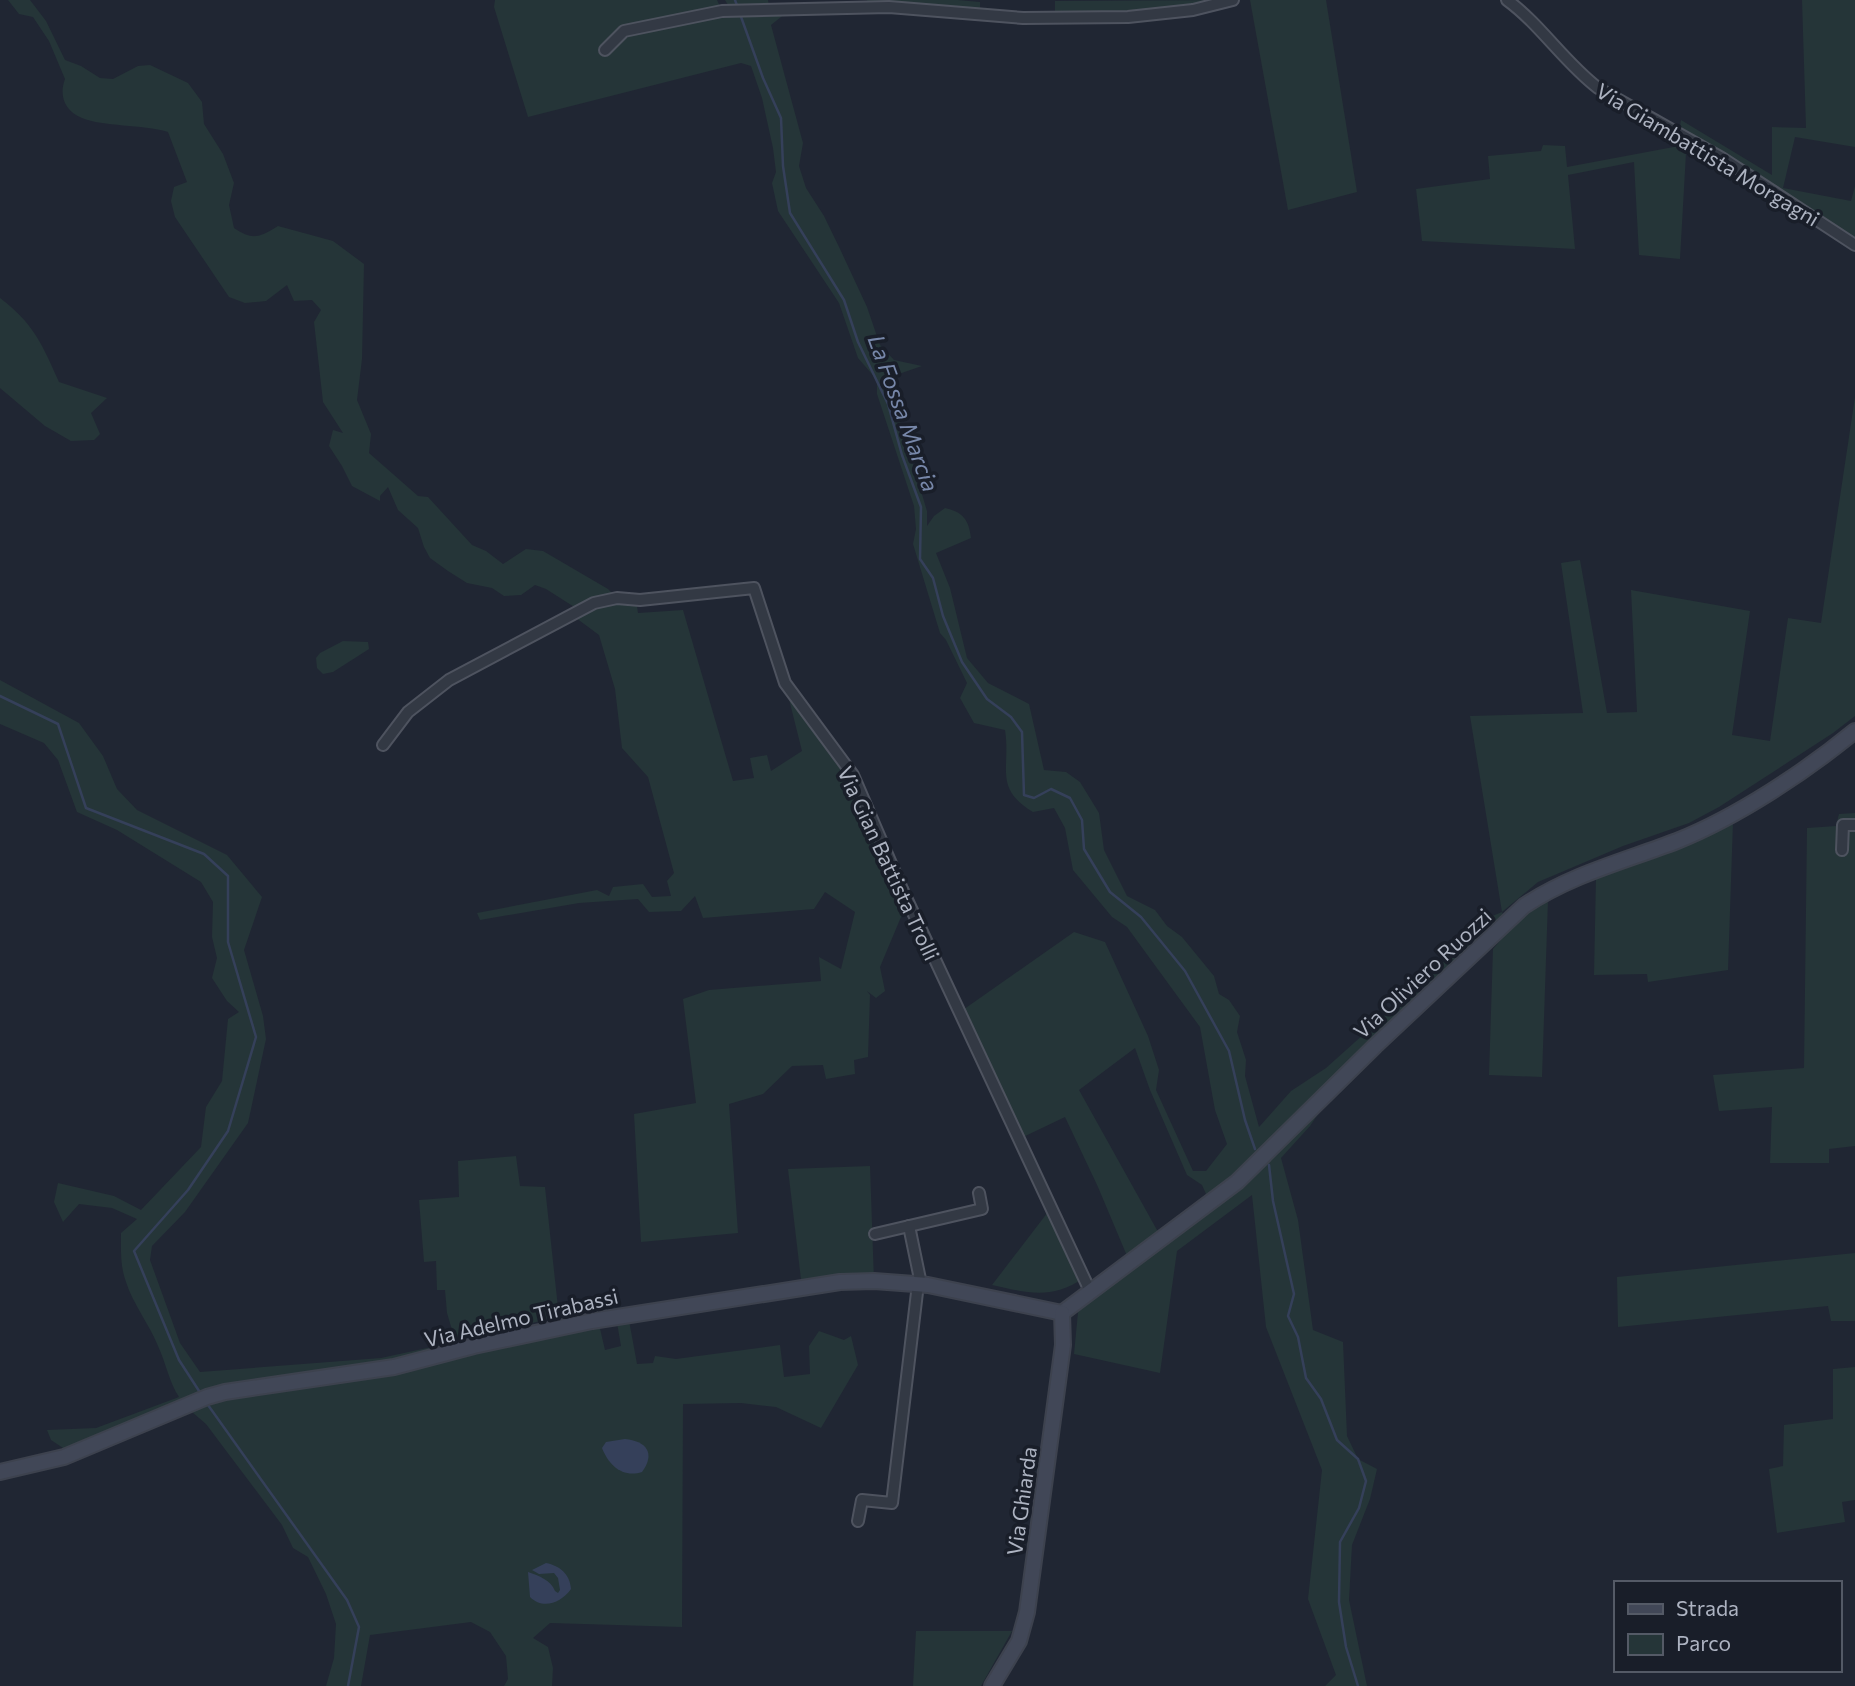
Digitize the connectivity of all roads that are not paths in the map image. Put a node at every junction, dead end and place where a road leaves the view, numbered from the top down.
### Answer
1 (1233, 0) edge
2 (1507, 0) edge
3 (605, 50) dead end
4 (1855, 245) edge
5 (1855, 731) edge
6 (383, 745) dead end
7 (1855, 825) edge
8 (1842, 850) dead end
9 (979, 1193) dead end
10 (909, 1226) junction
11 (875, 1234) dead end
12 (919, 1284) junction
13 (1091, 1293) junction
14 (1062, 1313) junction
15 (0, 1472) edge
16 (858, 1521) dead end
17 (992, 1686) edge

1 - 3 street
2 - 4 street, Via Giambattista Morgagni
5 - 13 street, Via Oliviero Ruozzi
6 - 13 street, Via Gian Battista Trolli
7 - 8 street
9 - 10 street
10 - 11 street
10 - 12 street
12 - 14 street, Via Adelmo Tirabassi
12 - 15 street, Via Adelmo Tirabassi
12 - 16 street
13 - 14 street, Via Oliviero Ruozzi
14 - 17 street, Via Ghiarda

